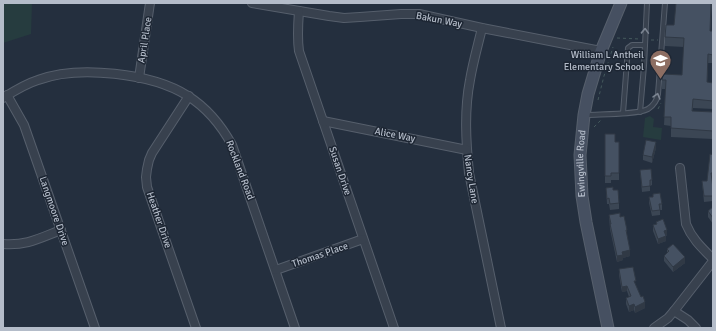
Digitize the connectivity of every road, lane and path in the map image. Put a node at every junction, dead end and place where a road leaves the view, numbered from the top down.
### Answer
1 (150, 3) edge
2 (252, 3) edge
3 (620, 3) edge
4 (647, 3) edge
5 (665, 3) edge
6 (299, 11) junction
7 (482, 28) junction
8 (614, 45) dead end
9 (645, 45) junction
10 (601, 51) junction
11 (139, 78) junction
12 (189, 96) junction
13 (5, 97) edge
14 (598, 100) dead end
15 (640, 112) junction
16 (624, 113) junction
17 (584, 115) junction
18 (323, 121) junction
19 (467, 150) junction
20 (680, 168) dead end
21 (61, 230) junction
22 (363, 239) junction
23 (3, 244) edge
24 (713, 260) edge
25 (276, 270) junction
26 (674, 311) junction
27 (95, 328) edge
28 (196, 328) edge
29 (295, 328) edge
30 (394, 328) edge
31 (501, 328) edge
32 (608, 328) edge
33 (654, 328) edge
34 (696, 328) edge

1 - 11 street, April Place
2 - 6 street, Bakun Way
3 - 10 main road, Ewingville Road
9 -> 4 lane
15 -> 5 lane
6 - 7 street, Bakun Way
6 - 18 street, Susan Drive
7 - 10 street, Bakun Way
7 - 19 street, Nancy Lane
8 - 14 path
9 - 15 lane
9 - 16 lane
10 - 17 main road, Ewingville Road
11 - 12 street, Rockland Road
11 - 13 street, Rockland Road
12 - 25 street, Rockland Road
12 - 28 street, Heather Drive
13 - 21 street, Langmoore Drive
15 - 16 lane
16 - 17 lane
17 - 32 main road, Ewingville Road
18 - 19 street, Alice Way
18 - 22 street, Susan Drive
19 - 31 street, Nancy Lane
20 - 24 street
21 - 23 street
21 - 27 street, Langmoore Drive
22 - 25 street, Thomas Place
22 - 30 street, Susan Drive
24 - 26 street
25 - 29 street, Rockland Road
26 - 33 street
26 - 34 street

